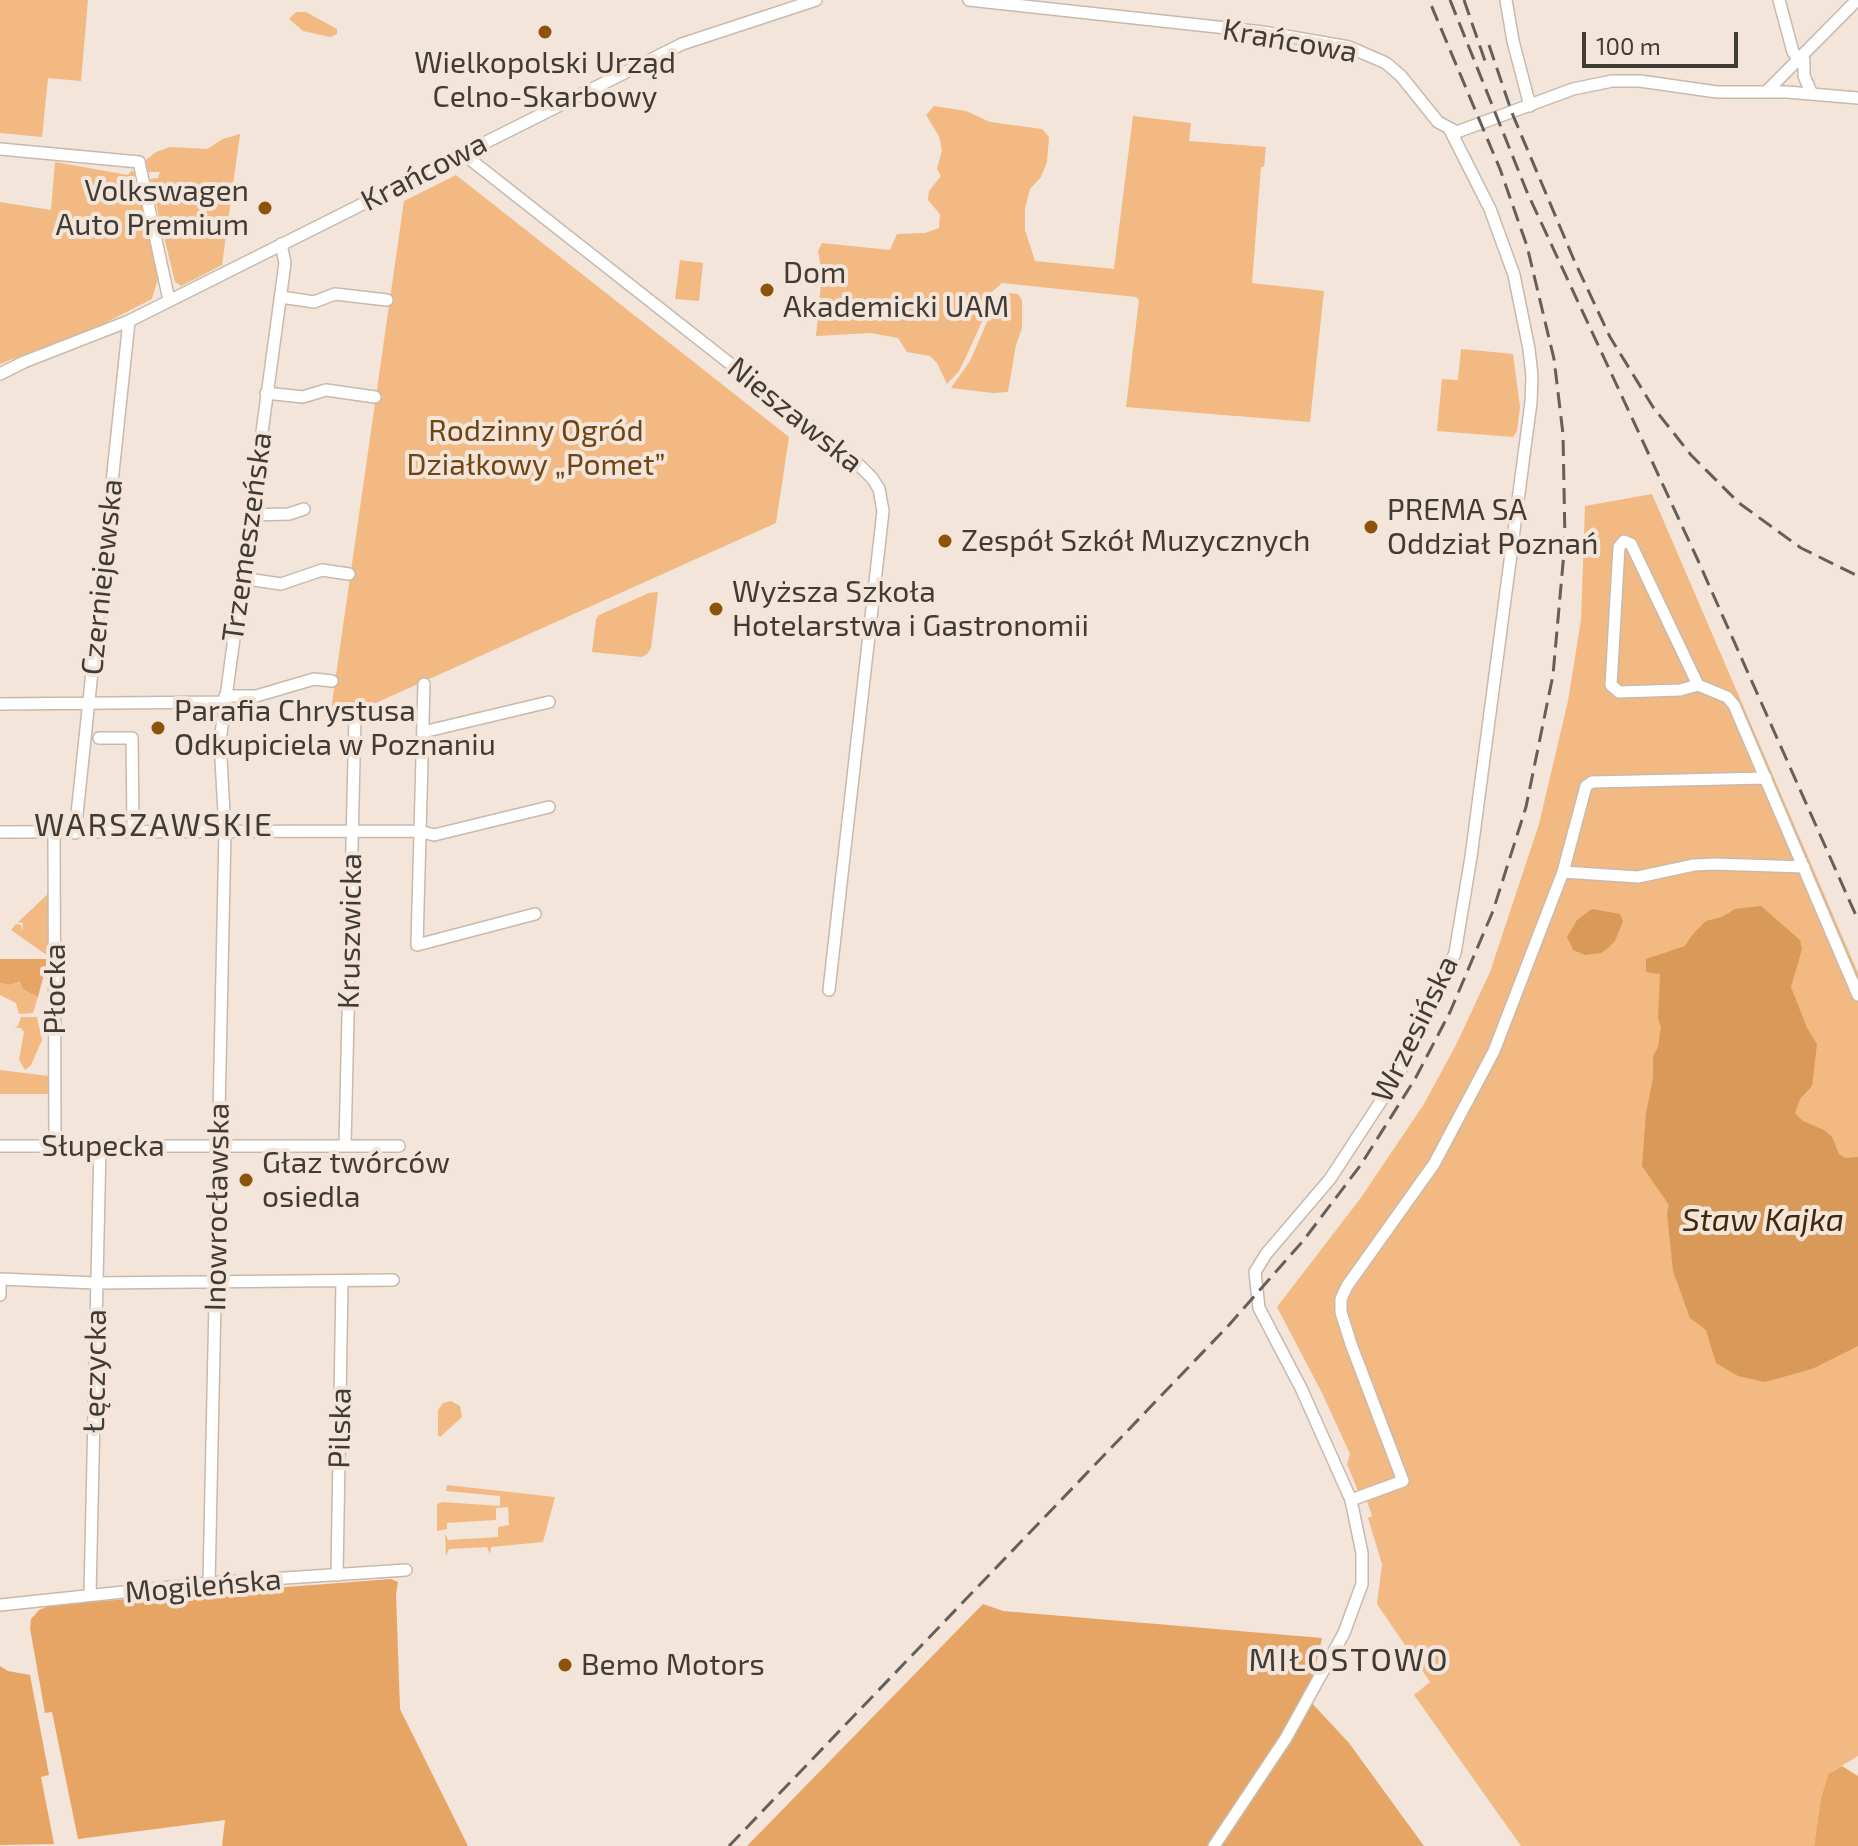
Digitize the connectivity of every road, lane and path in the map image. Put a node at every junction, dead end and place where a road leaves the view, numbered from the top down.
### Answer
1 (816, 0) edge
2 (969, 0) edge
3 (1506, 0) edge
4 (1779, 0) edge
5 (1857, 0) edge
6 (1800, 62) junction
7 (1767, 91) junction
8 (1812, 94) junction
9 (1858, 98) edge
10 (1530, 106) junction
11 (1450, 130) junction
12 (0, 149) edge
13 (462, 153) junction
14 (281, 244) junction
15 (281, 297) junction
16 (169, 300) junction
17 (387, 300) dead end
18 (129, 321) junction
19 (24, 362) junction
20 (0, 366) edge
21 (0, 374) edge
22 (266, 393) junction
23 (375, 397) dead end
24 (304, 509) dead end
25 (250, 515) junction
26 (349, 574) dead end
27 (241, 578) junction
28 (332, 681) dead end
29 (424, 684) dead end
30 (1698, 685) junction
31 (224, 699) junction
32 (549, 702) dead end
33 (88, 703) junction
34 (0, 704) edge
35 (355, 716) dead end
36 (423, 732) junction
37 (99, 738) dead end
38 (1766, 778) junction
39 (549, 807) dead end
40 (133, 826) dead end
41 (54, 831) junction
42 (225, 831) junction
43 (419, 831) junction
44 (0, 832) edge
45 (353, 832) junction
46 (75, 833) junction
47 (1804, 867) junction
48 (1563, 872) junction
49 (535, 914) dead end
50 (829, 990) dead end
51 (1858, 995) edge
52 (345, 1145) junction
53 (0, 1146) edge
54 (55, 1146) junction
55 (100, 1146) junction
56 (218, 1146) junction
57 (399, 1146) dead end
58 (0, 1279) edge
59 (393, 1280) dead end
60 (215, 1281) junction
61 (342, 1281) junction
62 (96, 1283) junction
63 (0, 1295) edge
64 (1351, 1500) junction
65 (406, 1570) dead end
66 (337, 1575) junction
67 (209, 1583) junction
68 (90, 1595) junction
69 (0, 1605) edge
70 (1214, 1846) edge

1 - 13 street, Krańcowa
2 - 11 street, Krańcowa
3 - 10 street
4 - 6 street
5 - 6 street
6 - 7 street
6 - 8 street
7 - 8 street
7 - 10 street
8 - 9 street
10 - 11 street
11 - 64 street, Wrzesińska
12 - 16 street
13 - 14 street, Krańcowa
13 - 50 street, Nieszawska
14 - 15 street, Trzemeszeńska
14 - 16 street, Krańcowa
15 - 17 street
15 - 22 street, Trzemeszeńska
16 - 18 street, Krańcowa
18 - 19 street, Krańcowa
18 - 33 street, Czerniejewska
19 - 20 street, Krańcowa
19 - 21 street, Krańcowa
22 - 23 street
22 - 25 street, Trzemeszeńska
24 - 25 street
25 - 27 street, Trzemeszeńska
26 - 27 street
27 - 31 street, Trzemeszeńska
28 - 31 street
29 - 36 street
30 - 30 street
30 - 38 street
31 - 33 street
31 - 42 street, Trzemeszeńska
32 - 36 street
33 - 34 street
33 - 46 street, Czerniejewska
35 - 45 street, Kruszwicka
36 - 43 street
37 - 40 street
38 - 47 street
38 - 48 street
39 - 43 street
41 - 44 street
41 - 46 street
41 - 54 street, Płocka
42 - 45 street
42 - 46 street
42 - 56 street, Inowrocławska
43 - 45 street
43 - 49 street
45 - 52 street, Kruszwicka
47 - 48 street
47 - 51 street
48 - 64 street
52 - 56 street, Słupecka
52 - 57 street, Słupecka
53 - 54 street, Słupecka
54 - 55 street, Słupecka
55 - 56 street, Słupecka
55 - 62 street, Łęczycka
56 - 60 street, Inowrocławska
58 - 62 street
58 - 63 street
59 - 61 street
60 - 61 street
60 - 62 street
60 - 67 street, Inowrocławska
61 - 66 street, Pilska
62 - 68 street, Łęczycka
64 - 70 street, Wrzesińska
65 - 66 street, Mogileńska
66 - 67 street, Mogileńska
67 - 68 street, Mogileńska
68 - 69 street, Mogileńska

